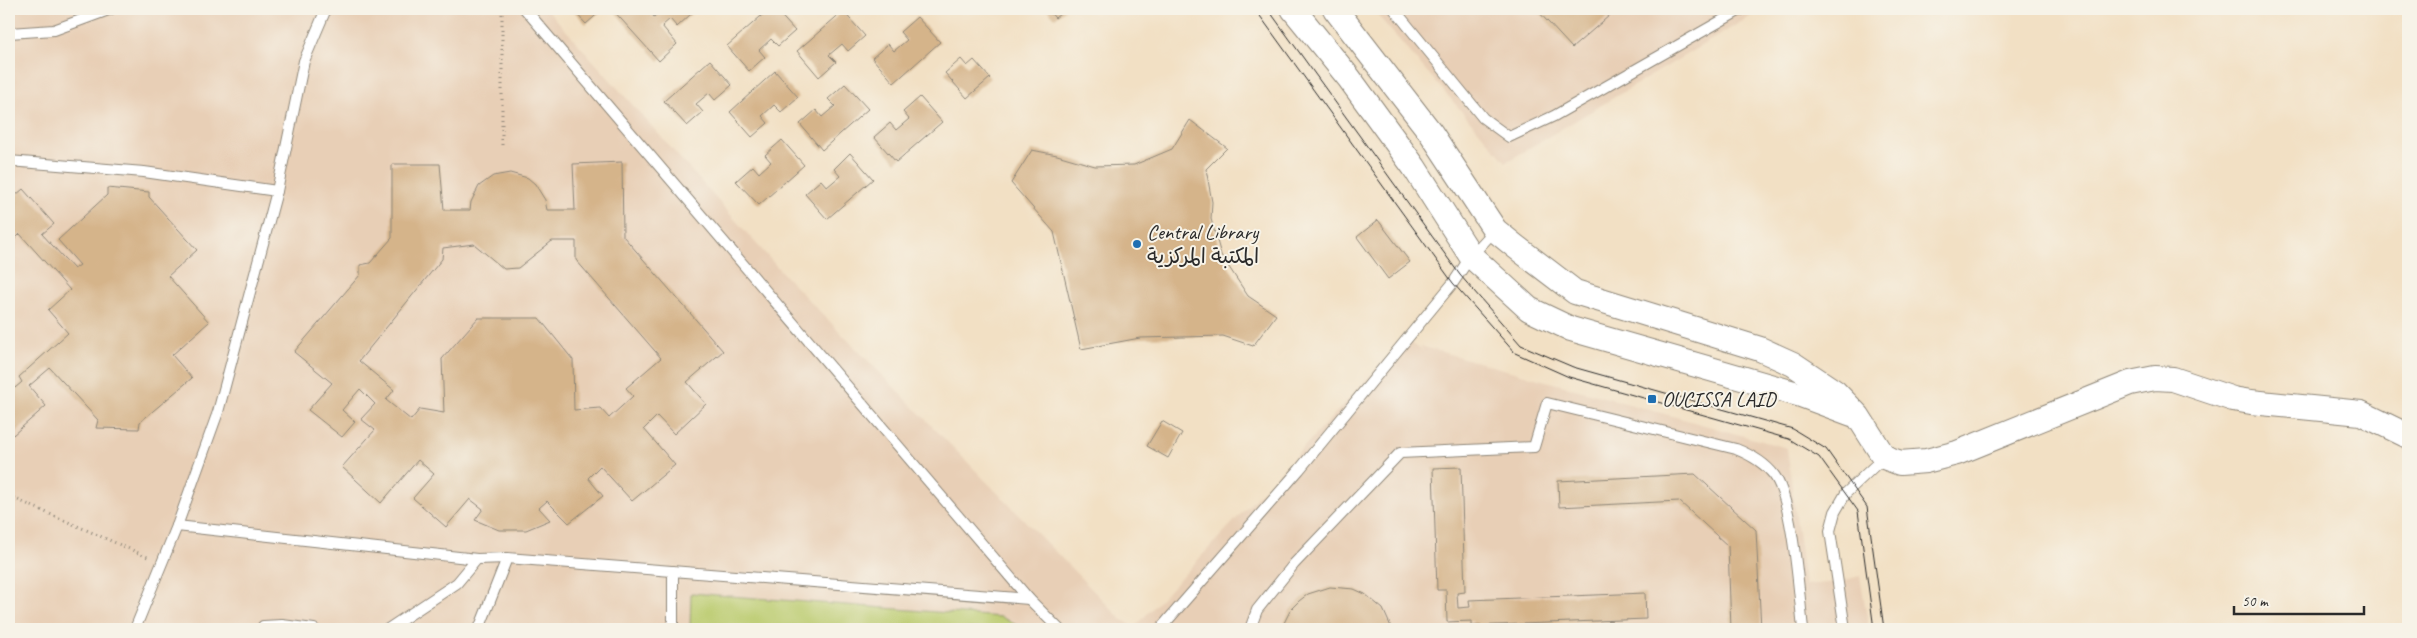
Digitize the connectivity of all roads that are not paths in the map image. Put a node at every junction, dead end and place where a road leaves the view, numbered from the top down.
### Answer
1 (111, 9) edge
2 (326, 9) edge
3 (525, 9) edge
4 (1293, 9) edge
5 (1335, 9) edge
6 (1394, 9) edge
7 (1742, 9) edge
8 (9, 34) edge
9 (9, 161) edge
10 (278, 191) junction
11 (1496, 230) junction
12 (1516, 247) junction
13 (1480, 264) junction
14 (1858, 416) junction
15 (2408, 436) edge
16 (1884, 457) junction
17 (178, 526) junction
18 (507, 558) junction
19 (478, 559) junction
20 (673, 571) junction
21 (1030, 599) junction
22 (263, 626) dead end
23 (135, 629) edge
24 (314, 629) edge
25 (388, 629) edge
26 (478, 629) edge
27 (673, 629) edge
28 (1059, 629) edge
29 (1160, 629) edge
30 (1250, 629) edge
31 (1804, 629) edge
32 (1845, 629) edge

1 - 8 lane
2 - 10 lane
3 - 21 lane
4 - 13 street
5 - 11 street
6 - 7 lane
9 - 10 lane
10 - 17 lane
11 - 12 street
11 - 13 lane
12 - 13 street
12 - 14 street
13 - 14 street
13 - 29 lane
14 - 16 street
15 - 16 street
16 - 32 lane
17 - 19 lane
17 - 23 lane
18 - 19 lane
18 - 20 lane
18 - 26 lane
19 - 25 lane
20 - 21 lane
20 - 27 lane
21 - 28 lane
22 - 24 lane
30 - 31 lane

